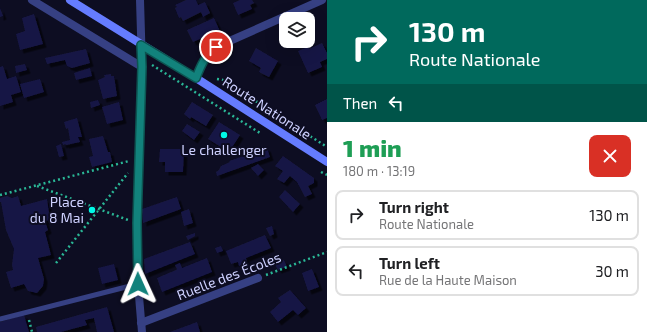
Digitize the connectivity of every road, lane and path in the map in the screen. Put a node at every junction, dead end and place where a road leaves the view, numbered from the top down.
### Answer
1 (32, 0) edge
2 (70, 0) edge
3 (140, 0) edge
4 (322, 0) edge
5 (141, 45) junction
6 (142, 67) junction
7 (160, 70) dead end
8 (196, 78) junction
9 (261, 134) dead end
10 (327, 147) edge
11 (139, 158) junction
12 (327, 162) edge
13 (320, 171) dead end
14 (327, 175) edge
15 (37, 186) junction
16 (0, 195) edge
17 (99, 209) junction
18 (137, 223) junction
19 (327, 252) edge
20 (56, 263) dead end
21 (258, 278) joint
22 (138, 284) junction
23 (27, 312) junction
24 (0, 319) edge
25 (141, 323) junction
26 (32, 332) edge
27 (142, 332) edge

1 - 6 street
2 - 5 main road, Route Nationale
3 - 5 street
4 - 8 street
5 - 6 street
5 - 8 main road, Route Nationale
6 - 11 street
7 - 9 path
8 - 10 path
8 - 12 main road, Route Nationale
11 - 15 path
11 - 17 path
11 - 18 street
13 - 14 path
15 - 16 path
15 - 17 path
17 - 18 path
17 - 20 path
18 - 22 street
19 - 21 path, Ruelle des Écoles
21 - 25 street, Ruelle des Écoles
22 - 23 lane
22 - 25 street
23 - 24 lane
23 - 26 path
25 - 27 street

